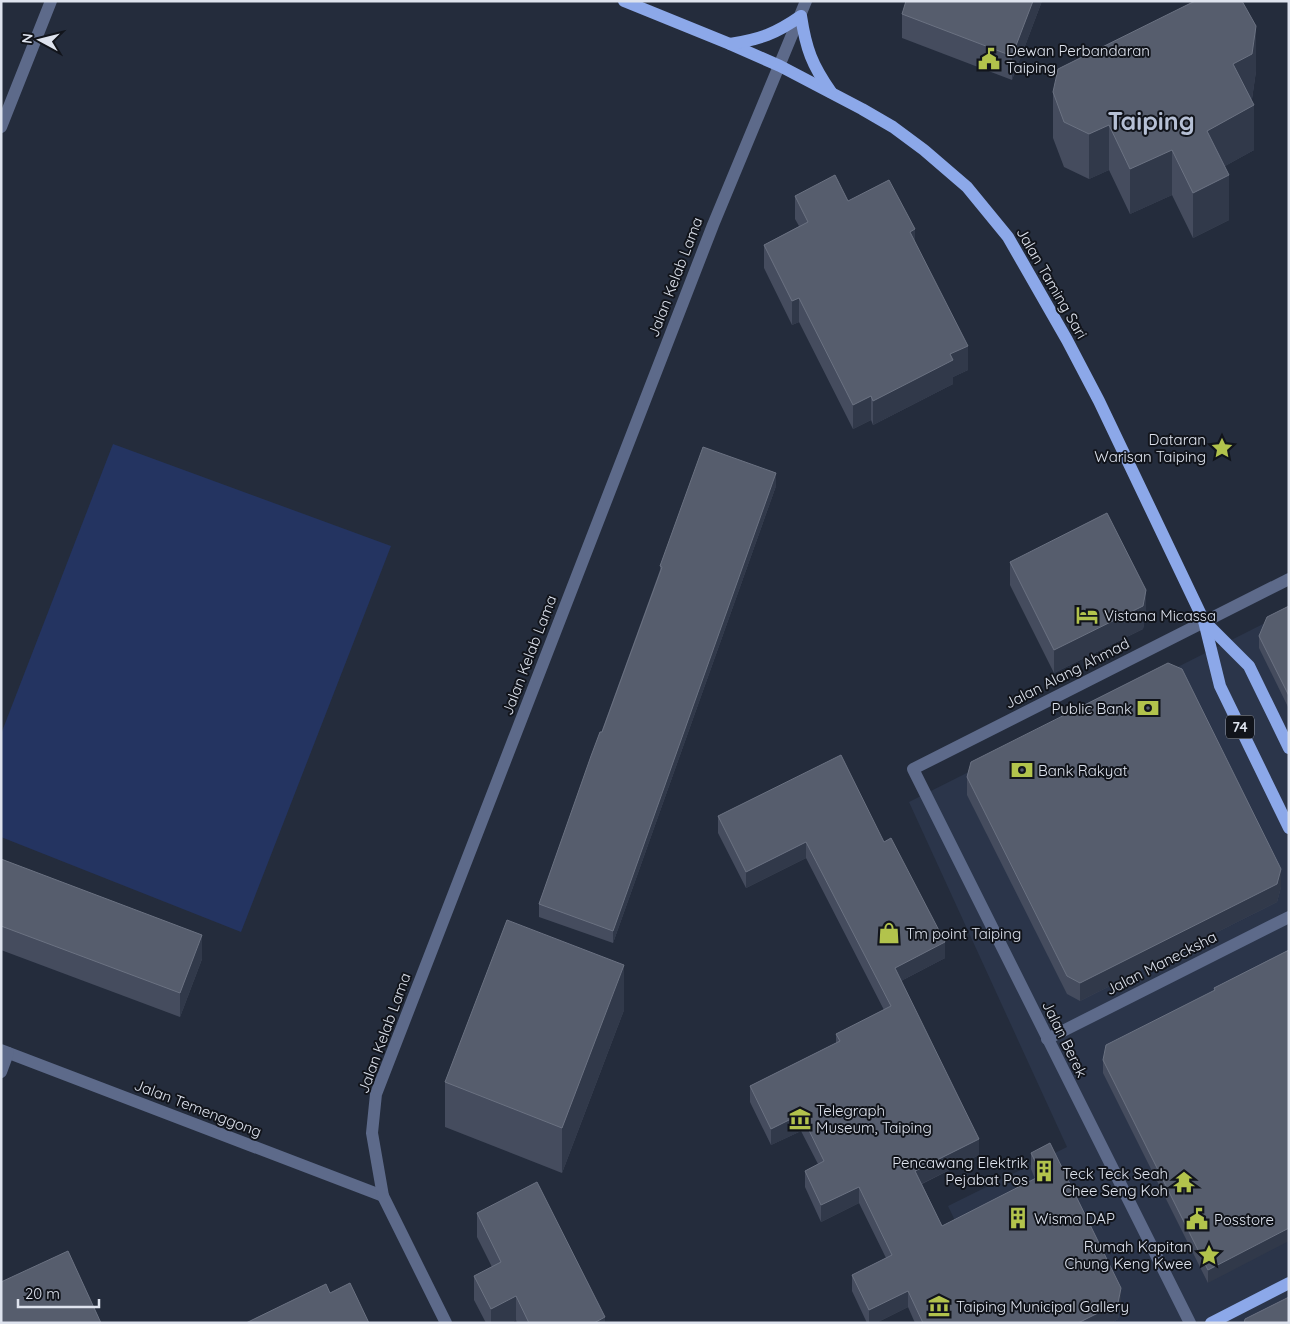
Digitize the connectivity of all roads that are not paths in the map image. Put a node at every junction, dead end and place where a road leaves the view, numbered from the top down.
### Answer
1 (51, 1) edge
2 (624, 1) edge
3 (806, 1) edge
4 (801, 16) junction
5 (730, 44) junction
6 (780, 66) junction
7 (831, 93) junction
8 (1, 127) edge
9 (1289, 579) edge
10 (1204, 621) junction
11 (1289, 748) edge
12 (913, 769) joint
13 (1289, 828) edge
14 (1289, 917) edge
15 (1047, 1039) junction
16 (5, 1051) edge
17 (1, 1072) edge
18 (383, 1196) junction
19 (1289, 1283) edge
20 (446, 1323) edge
21 (1190, 1323) edge
22 (1211, 1323) edge

1 - 8 street
2 - 5 main road, Jalan Taming Sari
3 - 4 street, Jalan Kelab Lama
4 - 5 main road
4 - 6 street, Jalan Kelab Lama
4 - 7 main road
5 - 6 main road, Jalan Taming Sari
6 - 7 main road, Jalan Taming Sari
6 - 18 street, Jalan Kelab Lama
7 - 10 main road, Jalan Taming Sari
9 - 10 street, Jalan Alang Ahmad
10 - 11 main road, Jalan Taming Sari / 74
10 - 12 street, Jalan Alang Ahmad
10 - 13 main road, Jalan Taming Sari / 74
12 - 15 street, Jalan Berek
14 - 15 street, Jalan Manecksha
15 - 21 street, Jalan Berek
16 - 17 street
16 - 18 street, Jalan Temenggong
18 - 20 street, Jalan Kelab Lama
19 - 22 main road

